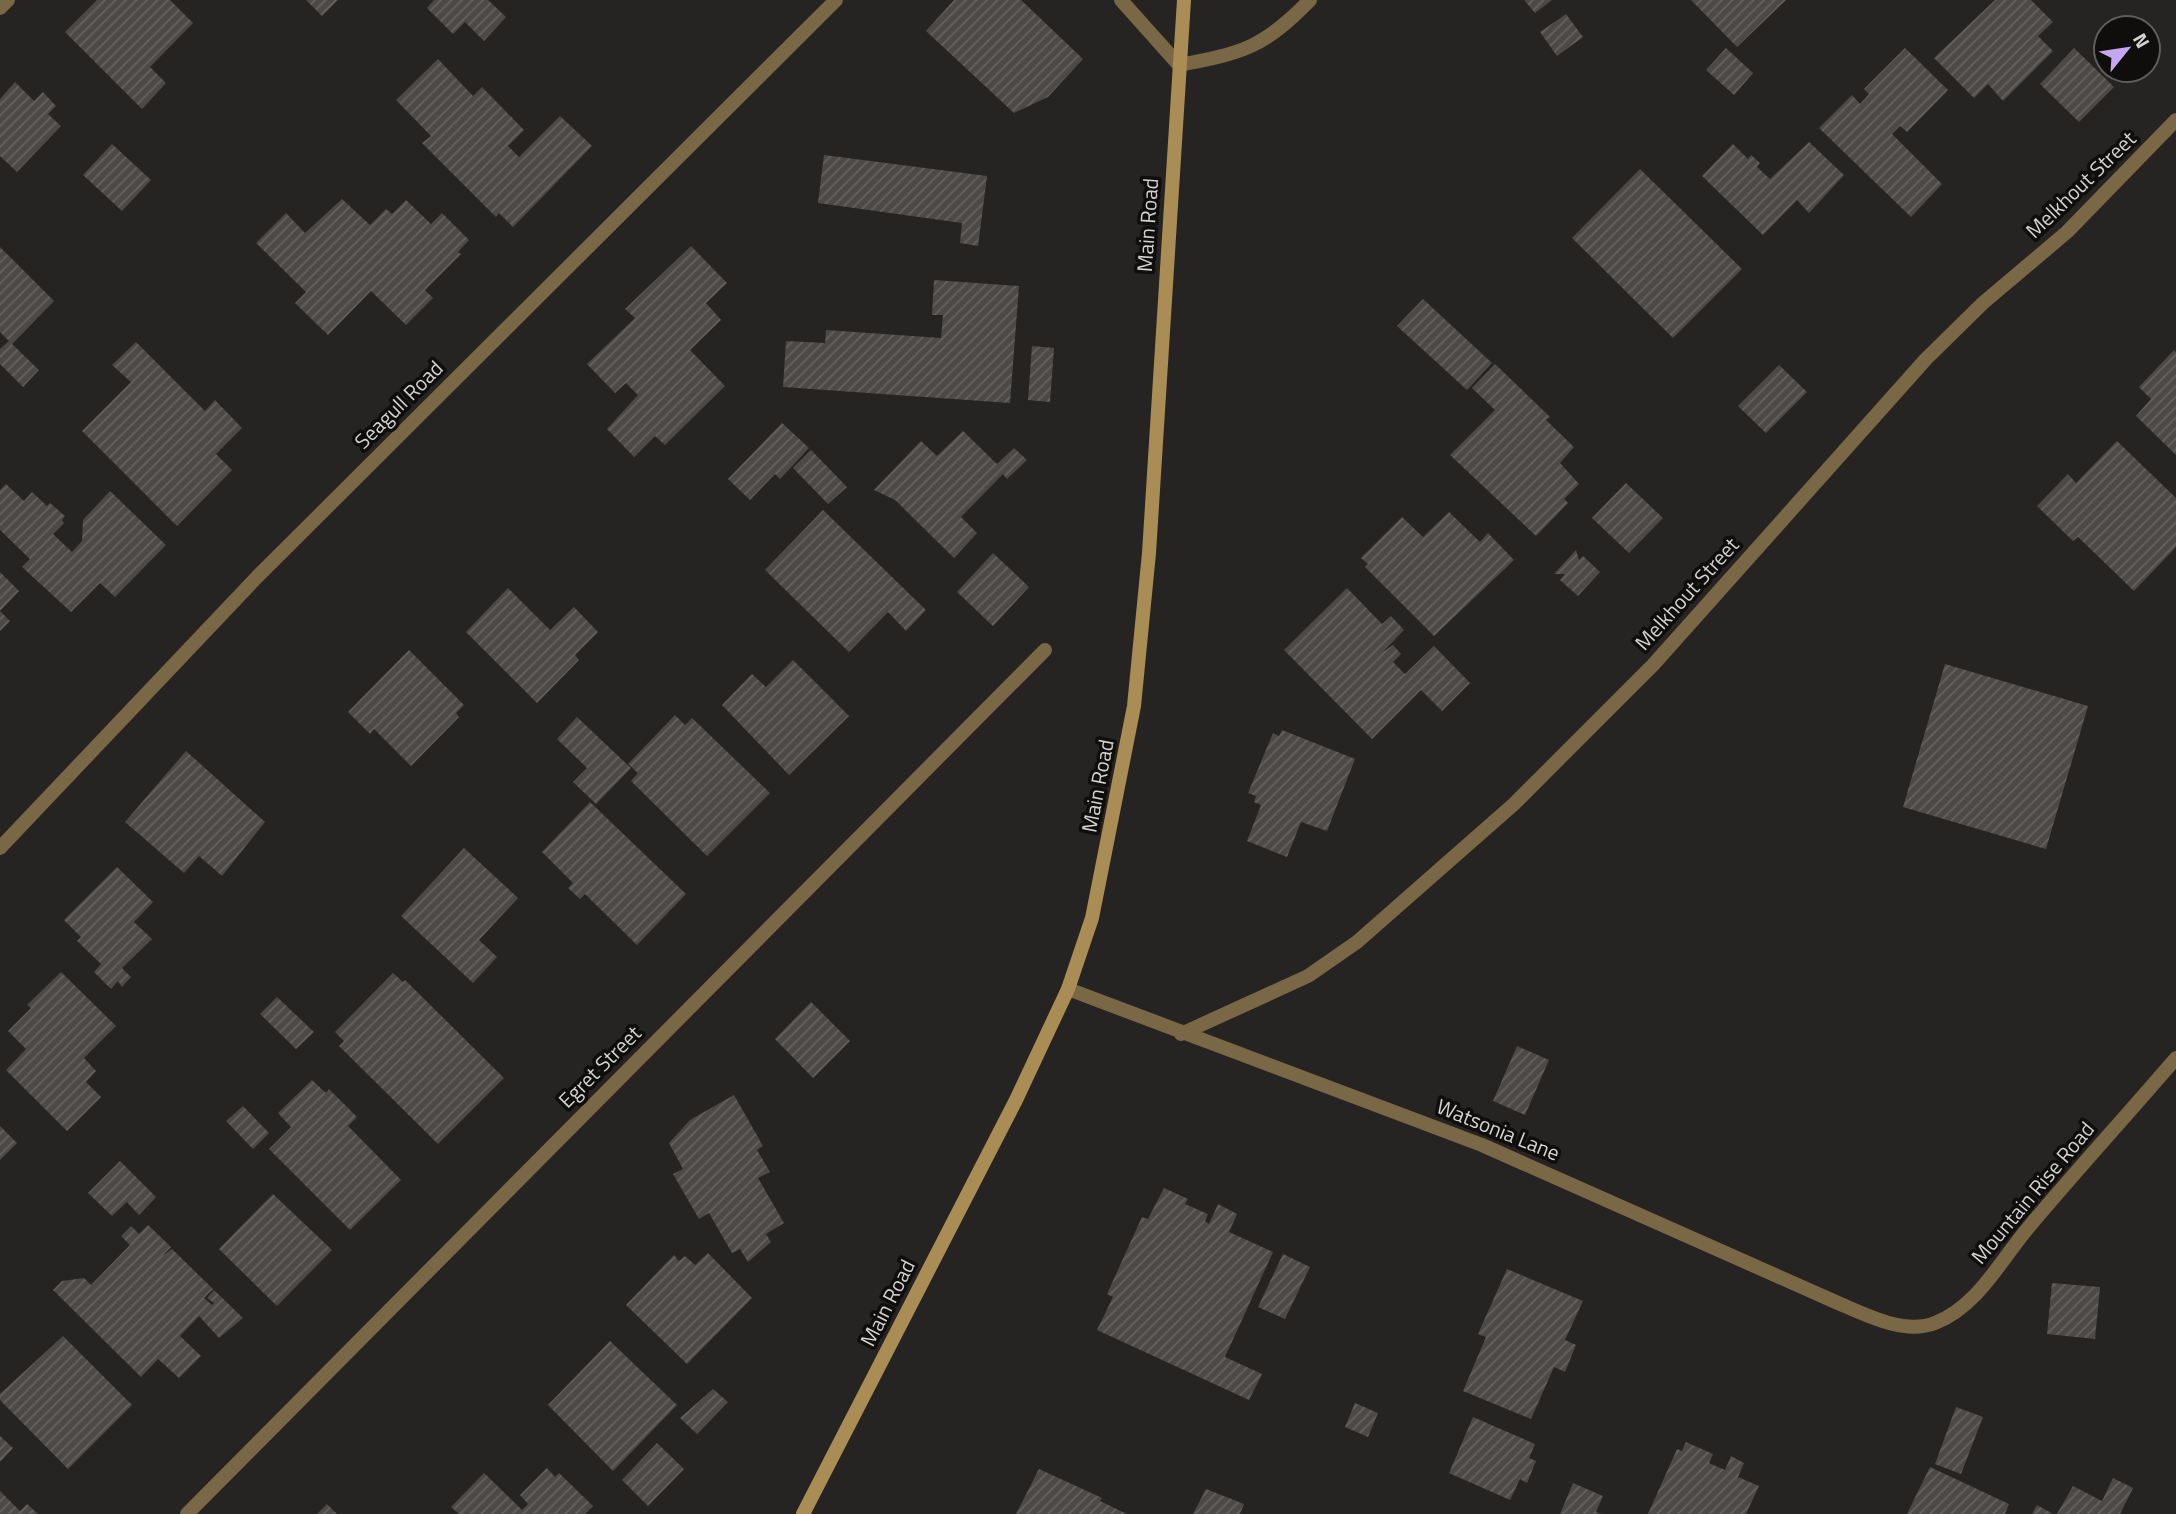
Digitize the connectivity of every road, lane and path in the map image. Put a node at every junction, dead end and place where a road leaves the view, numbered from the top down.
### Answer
1 (8, 0) edge
2 (836, 0) edge
3 (1121, 0) edge
4 (1184, 0) edge
5 (1310, 0) edge
6 (0, 8) edge
7 (1179, 65) junction
8 (2176, 120) edge
9 (1045, 650) dead end
10 (0, 848) edge
11 (1068, 989) junction
12 (1181, 1034) junction
13 (2176, 1058) edge
14 (1905, 1326) joint
15 (187, 1514) edge
16 (803, 1514) edge

1 - 6 street
2 - 10 street, Seagull Road
3 - 7 street
4 - 7 main road, Main Road
5 - 7 street
7 - 11 main road, Main Road
8 - 12 street, Melkhout Street
9 - 15 street, Egret Street
11 - 12 street, Watsonia Lane
11 - 16 main road, Main Road
12 - 14 street, Watsonia Lane
13 - 14 street, Mountain Rise Road

